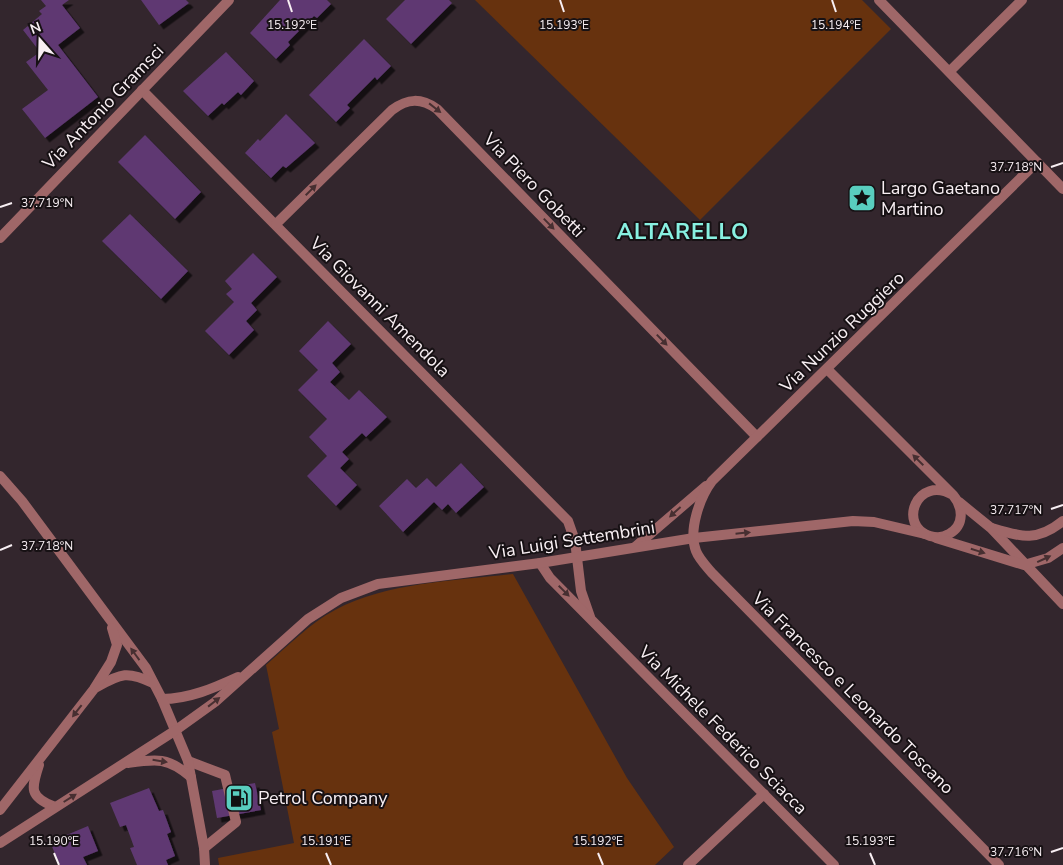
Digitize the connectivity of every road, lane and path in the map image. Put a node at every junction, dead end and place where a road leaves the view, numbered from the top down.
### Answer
1 (229, 0) edge
2 (879, 0) edge
3 (1022, 0) edge
4 (950, 71) junction
5 (142, 90) junction
6 (1037, 162) junction
7 (1063, 188) edge
8 (276, 224) junction
9 (0, 238) edge
10 (827, 369) junction
11 (757, 437) junction
12 (0, 476) edge
13 (712, 481) junction
14 (955, 498) junction
15 (1063, 521) edge
16 (991, 528) junction
17 (929, 536) junction
18 (694, 538) junction
19 (635, 547) junction
20 (1063, 548) edge
21 (578, 556) junction
22 (540, 563) junction
23 (1024, 565) junction
24 (1063, 604) edge
25 (590, 617) junction
26 (110, 623) junction
27 (251, 671) junction
28 (153, 683) junction
29 (94, 689) junction
30 (162, 699) junction
31 (176, 730) junction
32 (43, 754) junction
33 (188, 761) junction
34 (124, 764) junction
35 (191, 777) junction
36 (764, 794) junction
37 (55, 807) junction
38 (0, 810) edge
39 (0, 843) edge
40 (204, 848) junction
41 (205, 865) edge
42 (688, 865) edge
43 (834, 865) edge
44 (999, 865) edge

1 - 5 street, Via Antonio Gramsci
2 - 4 street
3 - 4 street
4 - 6 street
5 - 8 street, Via Giovanni Amendola
5 - 9 street, Via Antonio Gramsci
6 - 7 street
6 - 10 street, Via Nunzio Ruggiero
8 -> 11 street, Via Piero Gobetti
8 - 21 street, Via Giovanni Amendola
10 - 11 street, Via Nunzio Ruggiero
14 -> 10 street
11 - 13 street, Via Nunzio Ruggiero
12 - 26 street
13 - 18 street, Via Nunzio Ruggiero
13 -> 19 street
14 - 16 street
14 - 17 street
14 - 17 street
15 - 16 street
16 - 23 street
18 -> 17 street, Via Luigi Settembrini
17 -> 23 street, Via Luigi Settembrini
18 - 19 street, Via Luigi Settembrini
18 - 44 street, Via Francesco e Leonardo Toscano
19 - 21 street, Via Luigi Settembrini
23 -> 20 street
21 - 22 street, Via Luigi Settembrini
21 - 25 street, Via Giovanni Amendola
22 -> 25 street, Via Michele Federico Sciacca
22 - 27 street, Via Luigi Settembrini
23 - 24 street
25 - 36 street, Via Michele Federico Sciacca
28 -> 26 street
26 - 29 street
27 - 30 street
31 -> 27 street
28 - 29 street
28 - 30 street
29 -> 32 street
30 - 31 street
31 - 33 street
31 - 34 street
32 - 37 street
32 - 38 street
33 - 35 street
33 - 40 street
34 -> 35 street
37 -> 34 street
35 - 40 street
36 - 42 street
36 - 43 street, Via Michele Federico Sciacca
37 - 39 street
40 - 41 street

